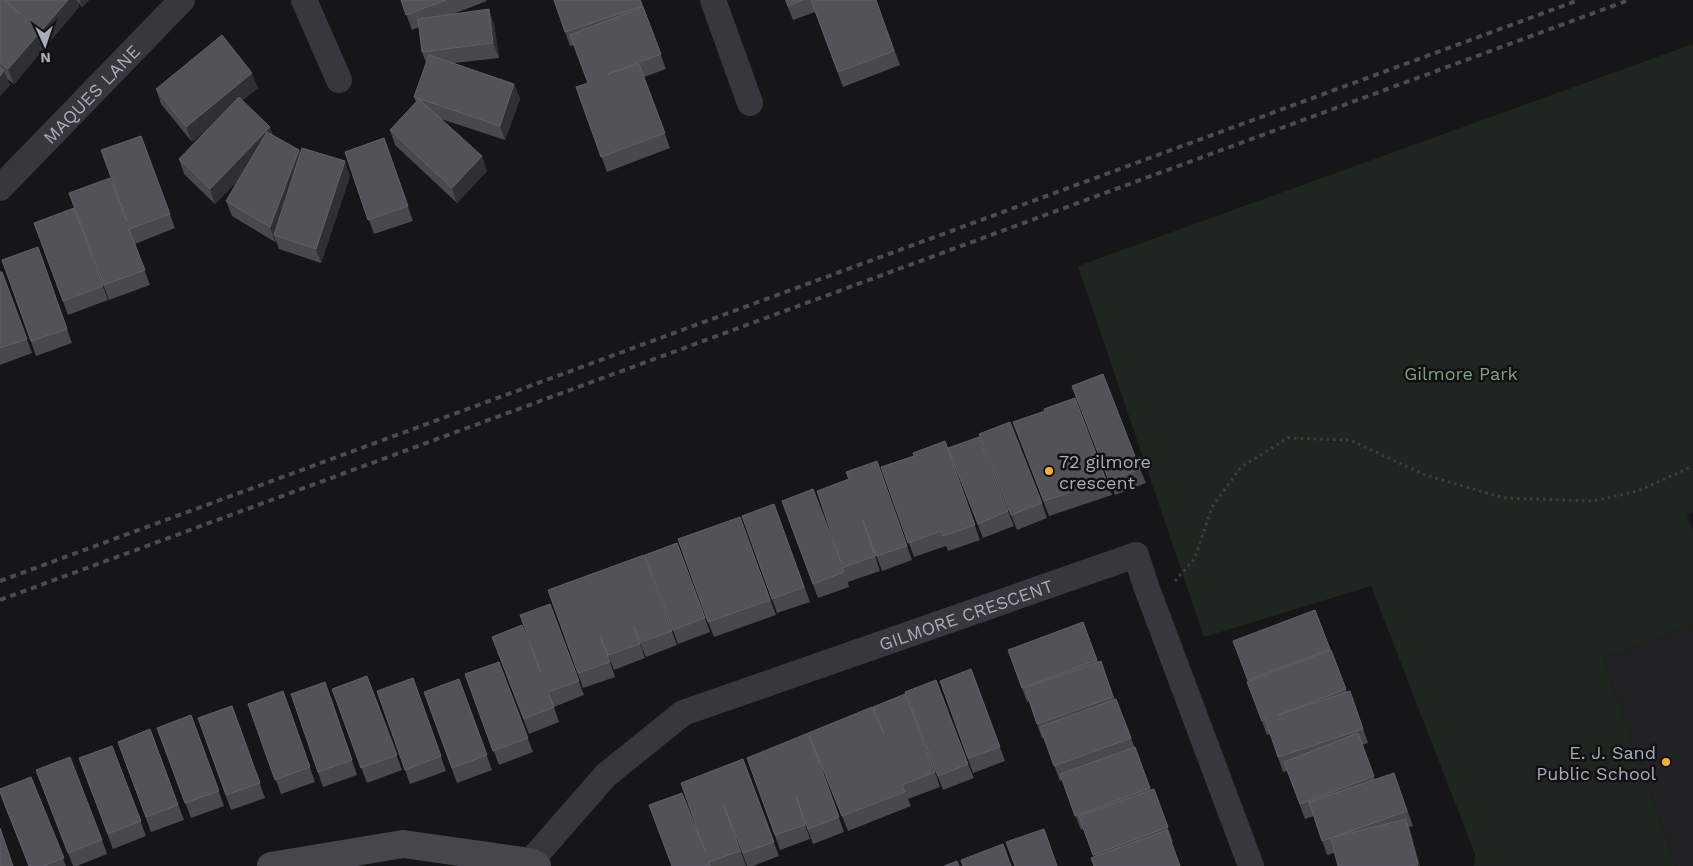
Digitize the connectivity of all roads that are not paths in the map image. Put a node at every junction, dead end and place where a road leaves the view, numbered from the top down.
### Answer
1 (182, 0) edge
2 (304, 0) edge
3 (713, 0) edge
4 (339, 80) dead end
5 (750, 103) dead end
6 (0, 188) edge
7 (534, 864) edge
8 (271, 866) edge
9 (1251, 866) edge

1 - 6 street, MAQUES LANE
2 - 4 street
3 - 5 street
7 - 8 street
7 - 9 street, GILMORE CRESCENT

